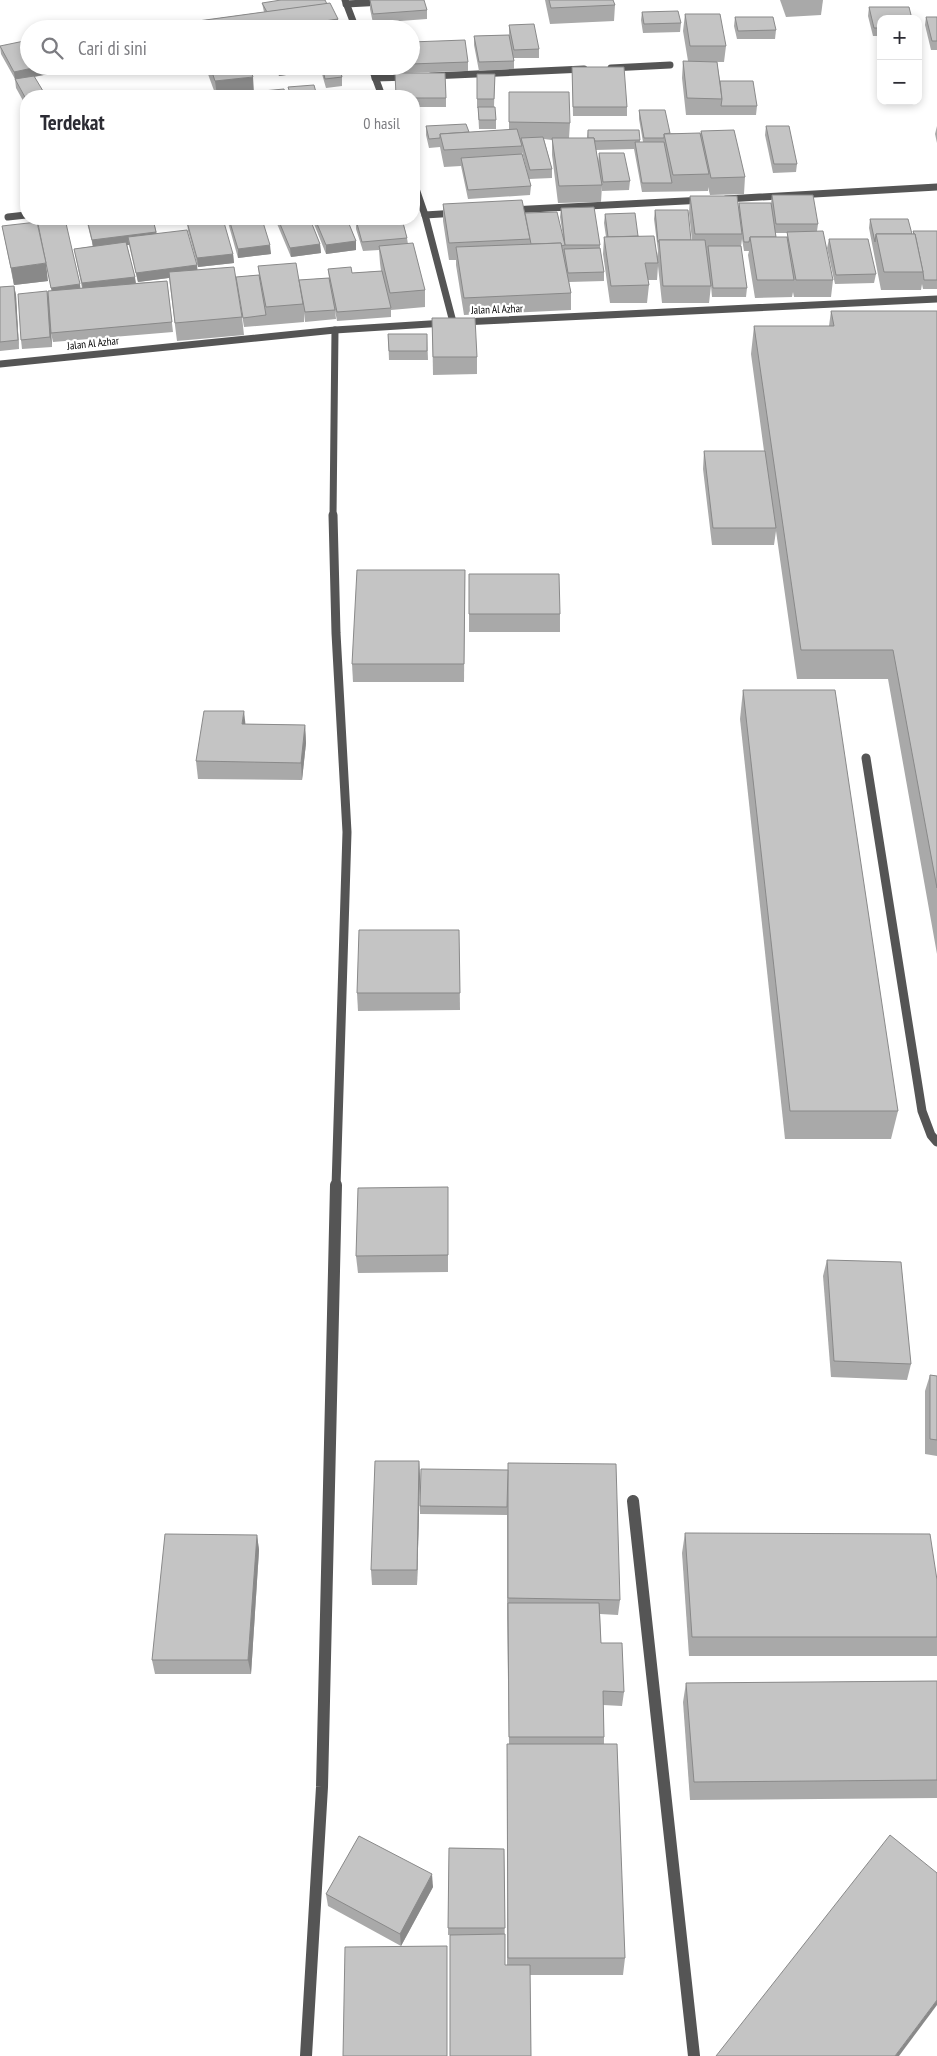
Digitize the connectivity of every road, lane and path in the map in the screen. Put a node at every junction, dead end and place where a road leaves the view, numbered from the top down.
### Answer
1 (395, 1) edge
2 (346, 2) edge
3 (353, 20) edge
4 (670, 66) dead end
5 (601, 68) edge
6 (591, 69) edge
7 (374, 75) edge
8 (414, 76) edge
9 (424, 76) edge
10 (375, 78) junction
11 (380, 90) edge
12 (937, 187) edge
13 (718, 199) edge
14 (420, 200) edge
15 (708, 200) edge
16 (503, 211) edge
17 (464, 213) edge
18 (425, 215) junction
19 (20, 216) edge
20 (8, 217) dead end
21 (937, 299) edge
22 (453, 322) junction
23 (335, 330) junction
24 (0, 364) edge
25 (866, 758) dead end
26 (937, 1142) edge
27 (633, 1501) dead end
28 (306, 2056) edge
29 (694, 2056) edge

1 - 2 street
2 - 3 street
4 - 5 street
6 - 9 street
7 - 10 street
8 - 10 street
10 - 11 street
12 - 13 street
14 - 18 street
15 - 16 street
17 - 18 street
18 - 22 street
19 - 20 street
21 - 22 street, Jalan Al Azhar
22 - 23 street, Jalan Al Azhar
23 - 24 street, Jalan Al Azhar
23 - 28 street
25 - 26 street
27 - 29 street

